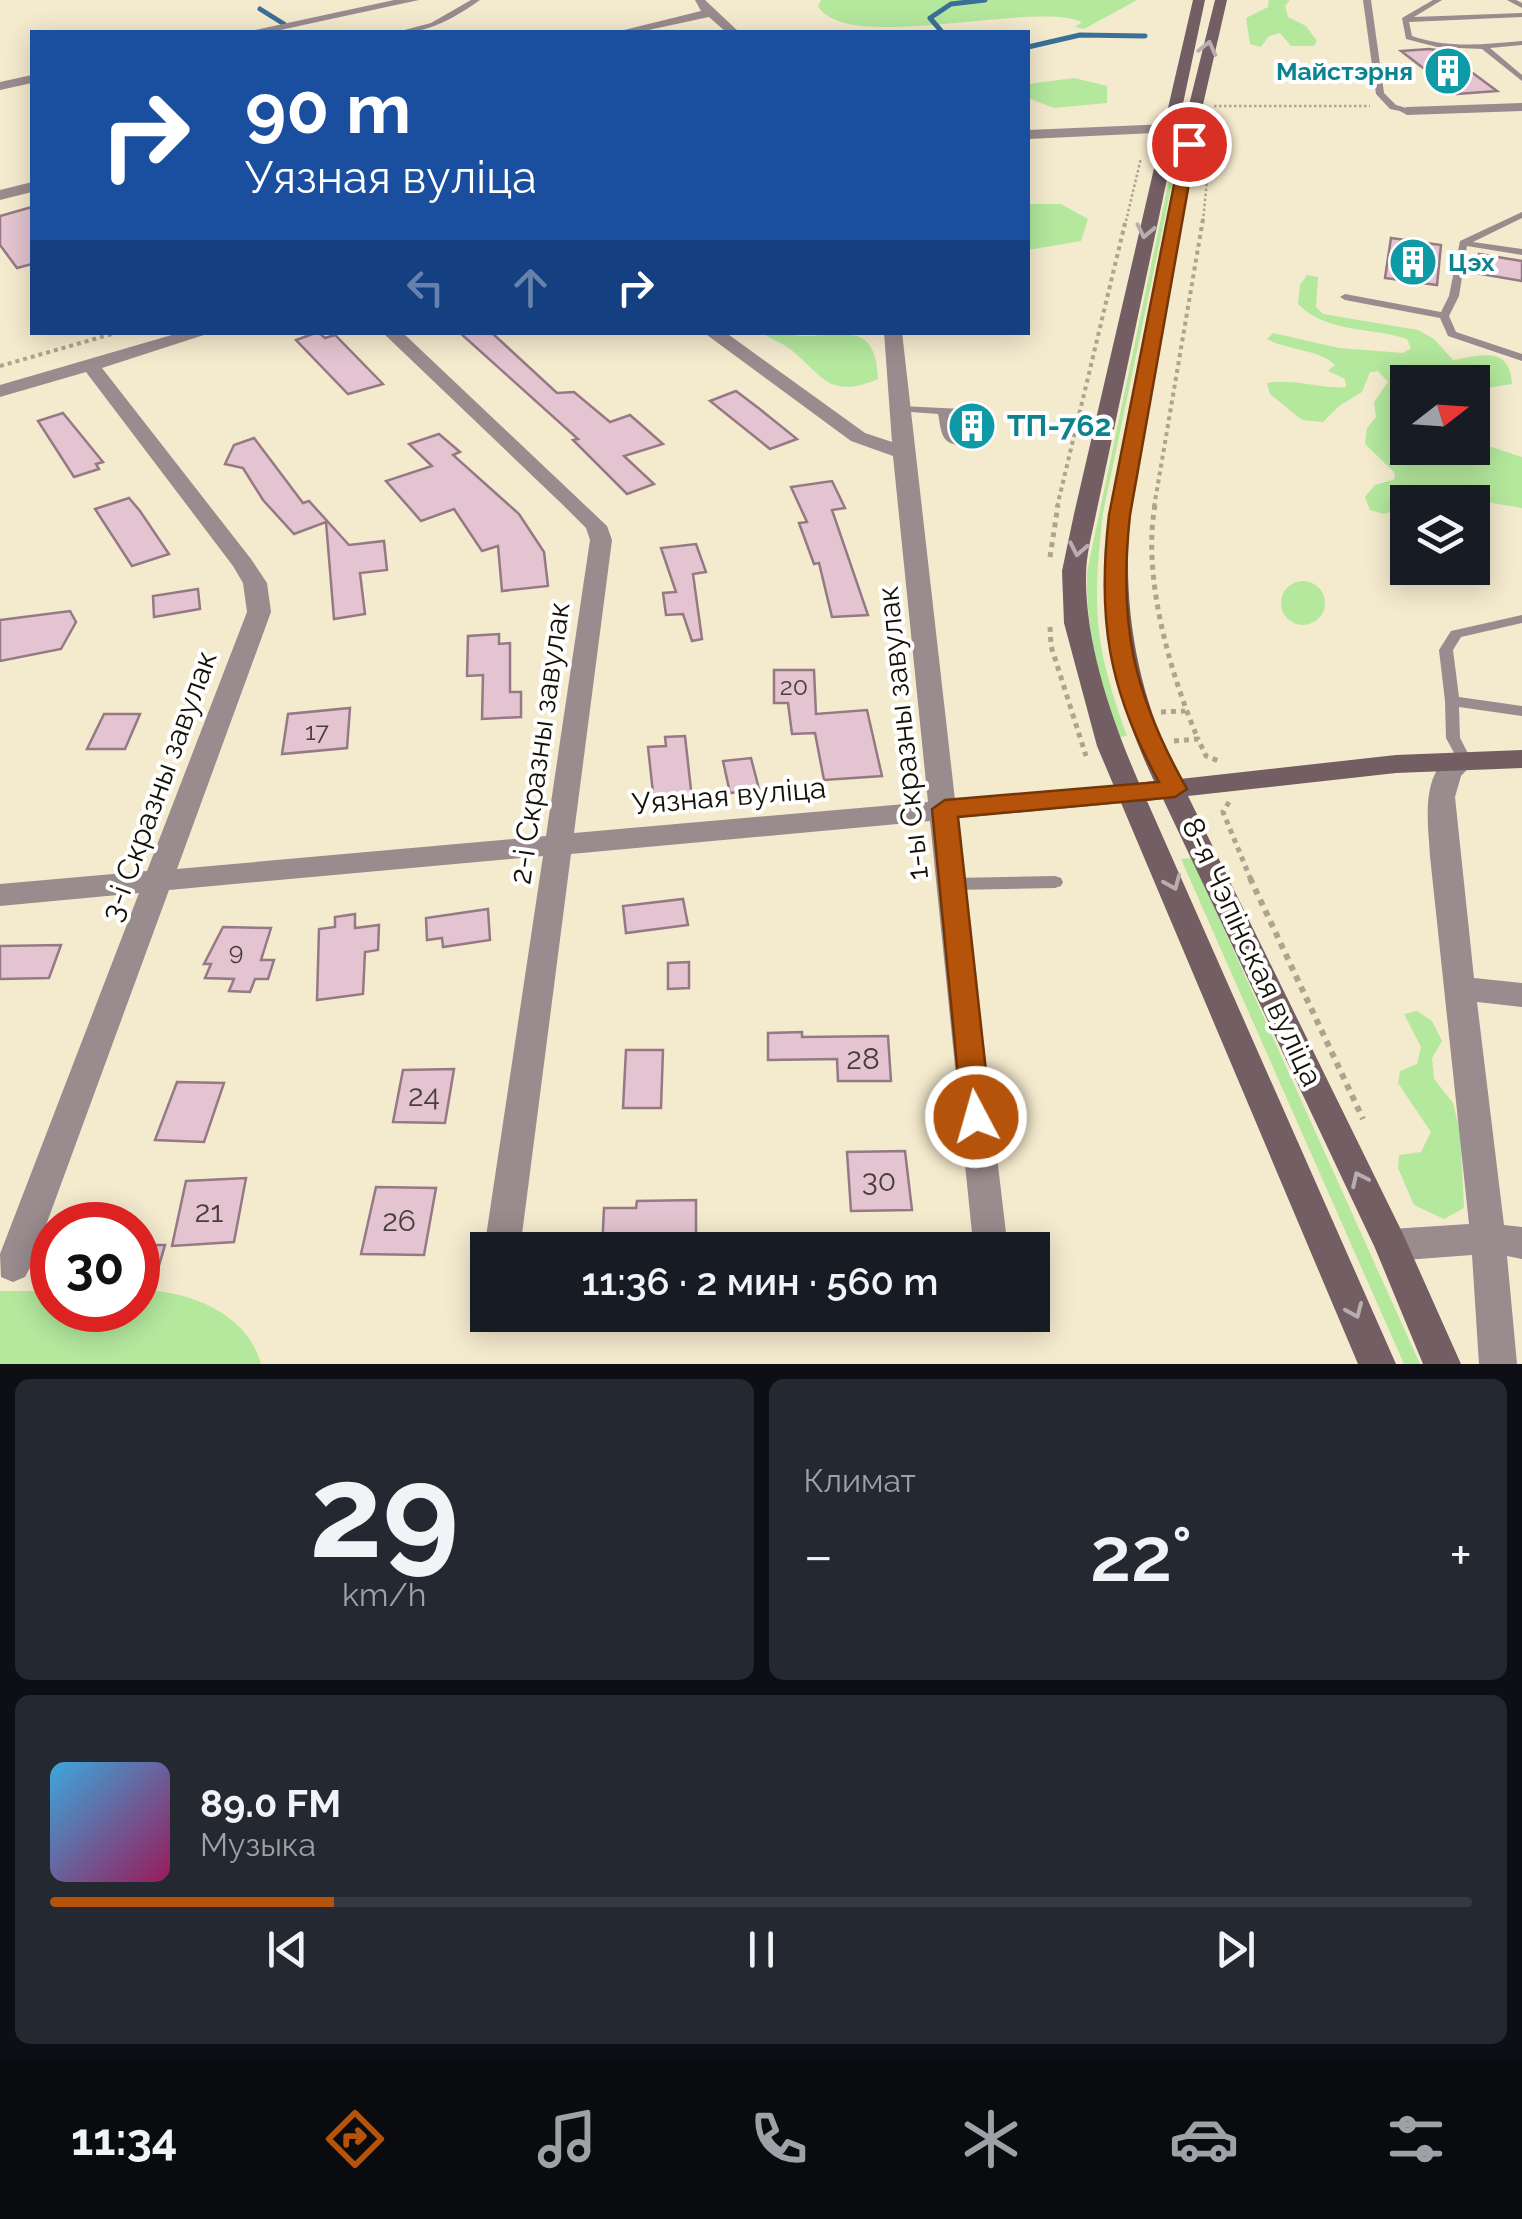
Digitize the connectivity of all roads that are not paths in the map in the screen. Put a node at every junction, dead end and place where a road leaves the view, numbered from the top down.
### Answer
1 (413, 0) edge
2 (476, 0) edge
3 (696, 0) edge
4 (1200, 0) edge
5 (1221, 0) edge
6 (1367, 0) edge
7 (1438, 0) edge
8 (1511, 0) edge
9 (1522, 6) edge
10 (711, 13) junction
11 (1522, 14) edge
12 (1406, 20) junction
13 (271, 30) edge
14 (410, 30) edge
15 (632, 30) edge
16 (731, 30) edge
17 (1522, 43) edge
18 (1486, 49) junction
19 (30, 79) edge
20 (1522, 79) edge
21 (0, 86) edge
22 (1522, 107) edge
23 (1400, 109) joint
24 (1170, 128) junction
25 (1192, 128) junction
26 (1030, 135) edge
27 (30, 187) edge
28 (0, 195) edge
29 (1522, 214) edge
30 (1463, 243) junction
31 (1522, 252) edge
32 (1345, 297) dead end
33 (1444, 316) junction
34 (194, 335) edge
35 (394, 335) edge
36 (716, 335) edge
37 (893, 335) edge
38 (1522, 358) edge
39 (90, 365) junction
40 (0, 391) edge
41 (901, 409) junction
42 (943, 411) junction
43 (978, 412) dead end
44 (983, 442) dead end
45 (904, 453) junction
46 (1522, 619) edge
47 (1452, 700) junction
48 (1522, 711) edge
49 (1464, 759) junction
50 (1522, 759) edge
51 (1175, 789) junction
52 (1134, 793) junction
53 (945, 809) junction
54 (558, 844) junction
55 (158, 881) junction
56 (1054, 882) dead end
57 (953, 884) junction
58 (0, 895) edge
59 (1460, 988) junction
60 (1522, 995) edge
61 (504, 1232) edge
62 (988, 1232) edge
63 (1505, 1240) edge
64 (1391, 1245) junction
65 (13, 1266) dead end
66 (1378, 1364) edge
67 (1442, 1364) edge
68 (1498, 1364) edge

1 - 13 street
2 - 14 lane
3 - 10 street
4 - 24 main road, 8-я Чэпінская вуліца
25 -> 5 main road, 8-я Чэпінская вуліца
6 - 23 lane
7 - 12 lane
8 - 9 lane
10 - 15 street
10 - 16 street
11 - 12 lane
12 - 18 lane
17 - 18 lane
18 - 20 lane
19 - 21 street
22 - 23 street
24 - 25 street
24 - 26 street
24 -> 52 main road, 8-я Чэпінская вуліца
25 - 51 main road, 8-я Чэпінская вуліца
27 - 28 street
29 - 30 lane
30 - 31 lane
30 - 33 lane
32 - 33 lane
33 - 38 lane
34 - 39 street
35 - 54 street, 2-і Скразны завулак
36 - 45 street
37 - 41 street, 1-ы Скразны завулак
39 - 40 street
39 - 55 street, 3-і Скразны завулак
41 - 42 lane
41 - 45 street, 1-ы Скразны завулак
42 - 43 lane
42 - 44 lane
45 - 53 street, 1-ы Скразны завулак
46 - 47 lane
47 - 48 lane
47 - 49 lane
49 - 50 main road, Уязная вуліца
49 - 51 main road, Уязная вуліца
49 - 59 street
51 - 52 main road, Уязная вуліца
64 -> 51 main road, 8-я Чэпінская вуліца
52 - 53 street, Уязная вуліца
52 -> 66 main road, 8-я Чэпінская вуліца
53 - 54 street, Уязная вуліца
53 - 57 street, 1-ы Скразны завулак
54 - 55 street, Уязная вуліца
54 - 61 street, 2-і Скразны завулак
55 - 58 street, Уязная вуліца
55 - 65 street, 3-і Скразны завулак
56 - 57 lane
57 - 62 street, 1-ы Скразны завулак
59 - 60 street
59 - 63 street
63 - 64 street
63 - 68 street
64 - 67 main road, 8-я Чэпінская вуліца

